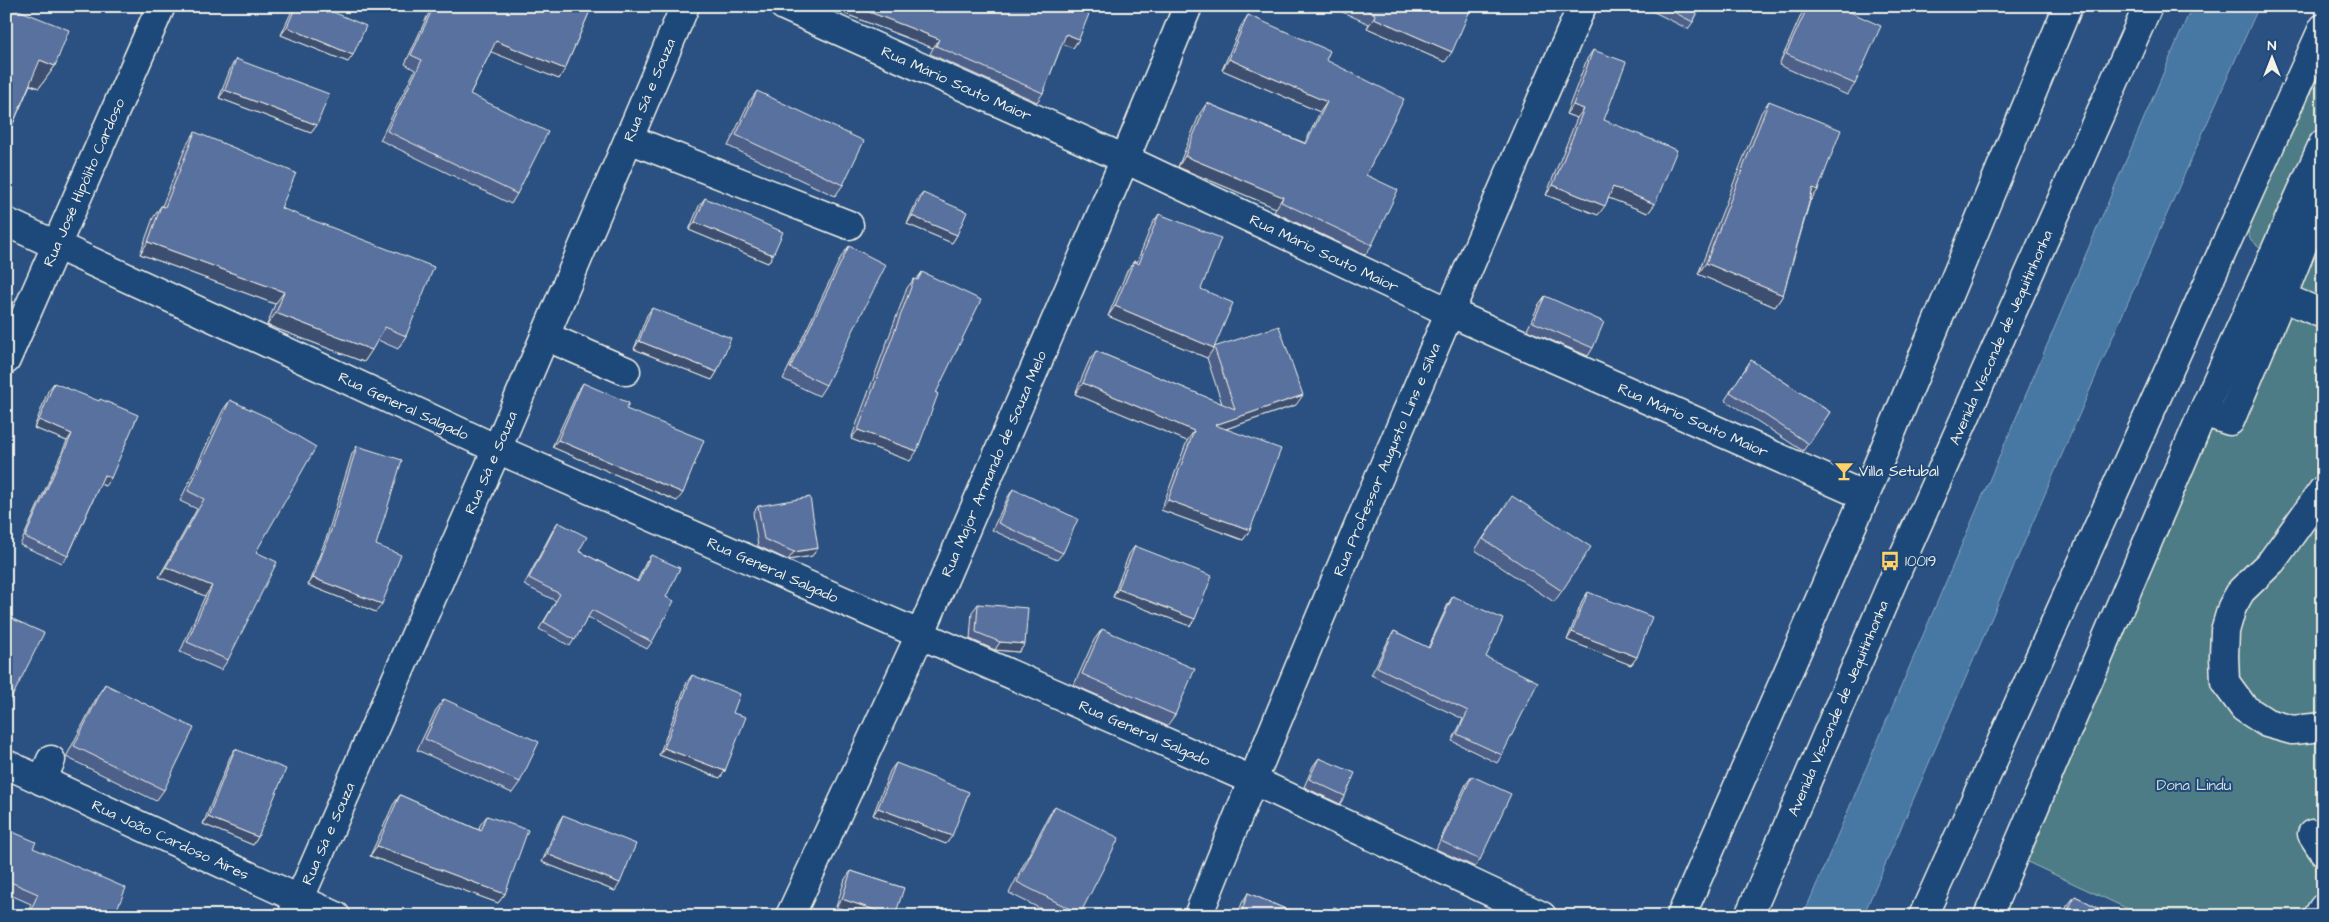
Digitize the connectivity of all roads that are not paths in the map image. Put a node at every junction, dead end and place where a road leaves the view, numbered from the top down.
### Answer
1 (161, 6) edge
2 (685, 6) edge
3 (784, 6) edge
4 (1188, 6) edge
5 (1582, 6) edge
6 (2068, 6) edge
7 (2148, 6) edge
8 (2323, 28) edge
9 (629, 139) junction
10 (2323, 144) edge
11 (1125, 159) junction
12 (2323, 194) edge
13 (6, 222) edge
14 (849, 225) dead end
15 (57, 246) junction
16 (2282, 298) junction
17 (1450, 312) junction
18 (2323, 314) edge
19 (545, 336) junction
20 (6, 360) edge
21 (626, 371) dead end
22 (2203, 412) junction
23 (498, 449) junction
24 (2323, 490) edge
25 (1865, 496) junction
26 (920, 635) junction
27 (2323, 728) edge
28 (6, 764) edge
29 (1252, 780) junction
30 (296, 908) edge
31 (2323, 908) edge
32 (336, 916) edge
33 (790, 916) edge
34 (1198, 916) edge
35 (1542, 916) edge
36 (1681, 916) edge
37 (1749, 916) edge
38 (1923, 916) edge
39 (1988, 916) edge
40 (2318, 916) edge

1 - 15 street, Rua José Hipólito Cardoso
2 - 9 street, Rua Sá e Souza
3 - 11 street, Rua Mário Souto Maior
4 - 11 street, Rua Major Armando de Souza Melo
5 - 17 street, Rua Professor Augusto Lins e Silva
6 - 25 street
7 - 37 street, Avenida Visconde de Jequitinhonha
8 - 38 street
9 - 14 street
9 - 19 street, Rua Sá e Souza
10 - 22 street
11 - 17 street, Rua Mário Souto Maior
11 - 26 street, Rua Major Armando de Souza Melo
12 - 16 street
13 - 15 street, Rua General Salgado
15 - 20 street, Rua José Hipólito Cardoso
15 - 23 street, Rua General Salgado
16 - 18 street
16 - 22 street
17 - 25 street, Rua Mário Souto Maior
17 - 29 street, Rua Professor Augusto Lins e Silva
19 - 21 street
19 - 23 street, Rua Sá e Souza
22 - 39 street
23 - 26 street, Rua General Salgado
23 - 30 street, Rua Sá e Souza
24 - 27 street
25 - 36 street
26 - 29 street, Rua General Salgado
26 - 33 street, Rua Major Armando de Souza Melo
28 - 30 street, Rua João Cardoso Aires
29 - 34 street, Rua Professor Augusto Lins e Silva
29 - 35 street, Rua General Salgado
30 - 32 street, Rua João Cardoso Aires
31 - 40 street

